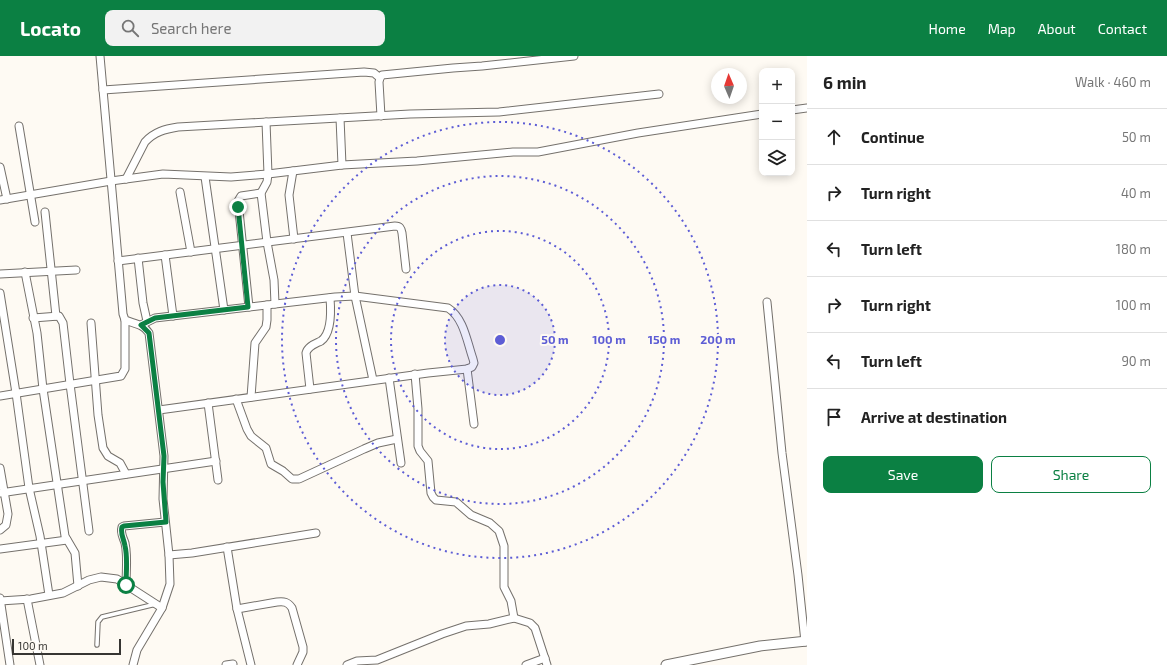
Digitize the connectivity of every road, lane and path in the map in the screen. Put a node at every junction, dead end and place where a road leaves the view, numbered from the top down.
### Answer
1 (100, 56) edge
2 (574, 56) edge
3 (380, 78) junction
4 (103, 90) junction
5 (659, 94) dead end
6 (807, 108) edge
7 (795, 110) edge
8 (759, 114) edge
9 (381, 116) junction
10 (340, 118) junction
11 (266, 122) junction
12 (19, 126) dead end
13 (342, 166) junction
14 (0, 167) edge
15 (293, 171) junction
16 (268, 174) junction
17 (205, 177) junction
18 (126, 179) junction
19 (111, 181) junction
20 (180, 192) dead end
21 (261, 193) junction
22 (31, 195) junction
23 (3, 199) edge
24 (45, 212) dead end
25 (35, 222) dead end
26 (347, 233) junction
27 (294, 239) junction
28 (267, 242) junction
29 (242, 246) junction
30 (216, 249) junction
31 (191, 252) junction
32 (165, 255) junction
33 (138, 258) junction
34 (118, 261) junction
35 (406, 269) dead end
36 (76, 270) dead end
37 (50, 271) junction
38 (25, 272) junction
39 (0, 274) edge
40 (0, 293) edge
41 (356, 296) junction
42 (330, 298) junction
43 (767, 302) dead end
44 (271, 304) junction
45 (248, 307) junction
46 (224, 310) junction
47 (56, 316) junction
48 (173, 316) junction
49 (33, 318) junction
50 (125, 320) junction
51 (91, 323) dead end
52 (144, 323) junction
53 (467, 369) junction
54 (415, 374) junction
55 (389, 378) junction
56 (96, 380) junction
57 (373, 380) junction
58 (70, 384) junction
59 (43, 389) junction
60 (310, 389) junction
61 (16, 393) junction
62 (0, 396) edge
63 (251, 397) junction
64 (236, 399) junction
65 (208, 403) junction
66 (159, 410) junction
67 (474, 424) dead end
68 (397, 439) junction
69 (216, 461) junction
70 (401, 463) dead end
71 (0, 468) edge
72 (164, 468) junction
73 (126, 474) junction
74 (83, 480) junction
75 (218, 480) dead end
76 (57, 484) junction
77 (30, 488) junction
78 (2, 492) edge
79 (166, 522) junction
80 (0, 530) edge
81 (89, 532) dead end
82 (316, 533) dead end
83 (67, 540) junction
84 (41, 544) junction
85 (228, 547) junction
86 (0, 549) edge
87 (169, 555) junction
88 (126, 585) junction
89 (78, 586) junction
90 (49, 595) junction
91 (0, 598) edge
92 (27, 599) junction
93 (0, 601) edge
94 (159, 606) junction
95 (238, 609) junction
96 (514, 618) junction
97 (3, 634) edge
98 (806, 642) edge
99 (97, 645) dead end
100 (546, 662) edge
101 (10, 665) edge
102 (40, 665) edge
103 (133, 665) edge
104 (251, 665) edge
105 (297, 665) edge
106 (347, 665) edge
107 (526, 665) edge
108 (666, 665) edge

1 - 4 street
2 - 3 street
3 - 4 street
3 - 9 street
4 - 19 street
5 - 9 street
6 - 7 street
8 - 13 street
9 - 10 street
10 - 11 street
10 - 13 street
11 - 16 street
11 - 18 street
12 - 22 street
13 - 15 street
14 - 23 street
15 - 16 street
15 - 27 street
16 - 17 street
16 - 21 street
17 - 18 street
17 - 30 street
18 - 19 street
19 - 22 street
19 - 34 street
20 - 31 street
21 - 28 street
21 - 29 street
22 - 23 street
22 - 25 street
24 - 37 street
26 - 27 street
26 - 35 street
26 - 41 street
27 - 28 street
28 - 29 street
28 - 44 street
29 - 30 street
29 - 45 street
30 - 31 street
30 - 46 street
31 - 32 street
32 - 33 street
32 - 48 street
33 - 34 street
33 - 52 street
34 - 50 street
36 - 37 street
37 - 38 street
37 - 47 street
38 - 39 street
38 - 49 street
40 - 61 street
41 - 42 street
41 - 53 street
41 - 57 street
42 - 44 street
42 - 60 street
43 - 98 street
44 - 45 street
44 - 63 street
45 - 46 street
46 - 48 street
47 - 49 street
47 - 58 street
48 - 52 street
49 - 59 street
50 - 52 street
50 - 56 street
51 - 56 street
52 - 66 street
53 - 54 street
53 - 67 street
54 - 55 street
54 - 96 street
55 - 57 street
55 - 68 street
56 - 58 street
56 - 73 street
57 - 60 street
58 - 59 street
58 - 74 street
59 - 61 street
59 - 76 street
60 - 63 street
61 - 62 street
61 - 77 street
63 - 64 street
64 - 65 street
64 - 68 street
65 - 66 street
65 - 69 street
66 - 72 street
68 - 70 street
69 - 72 street
69 - 75 street
71 - 78 street
72 - 73 street
72 - 79 street
73 - 74 street
74 - 76 street
74 - 81 street
76 - 77 street
76 - 83 street
77 - 78 street
77 - 84 street
78 - 80 street
79 - 87 street
79 - 88 street
82 - 85 street
83 - 84 street
83 - 89 street
84 - 86 street
84 - 90 street
85 - 87 street
85 - 95 street
87 - 94 street
88 - 89 street
88 - 94 street
89 - 90 street
90 - 92 street
91 - 93 street
92 - 93 street
92 - 102 street
93 - 97 street
94 - 99 lane
94 - 103 street
95 - 104 street
95 - 105 street
96 - 100 street
96 - 106 street
97 - 101 street
98 - 108 street
100 - 107 street

